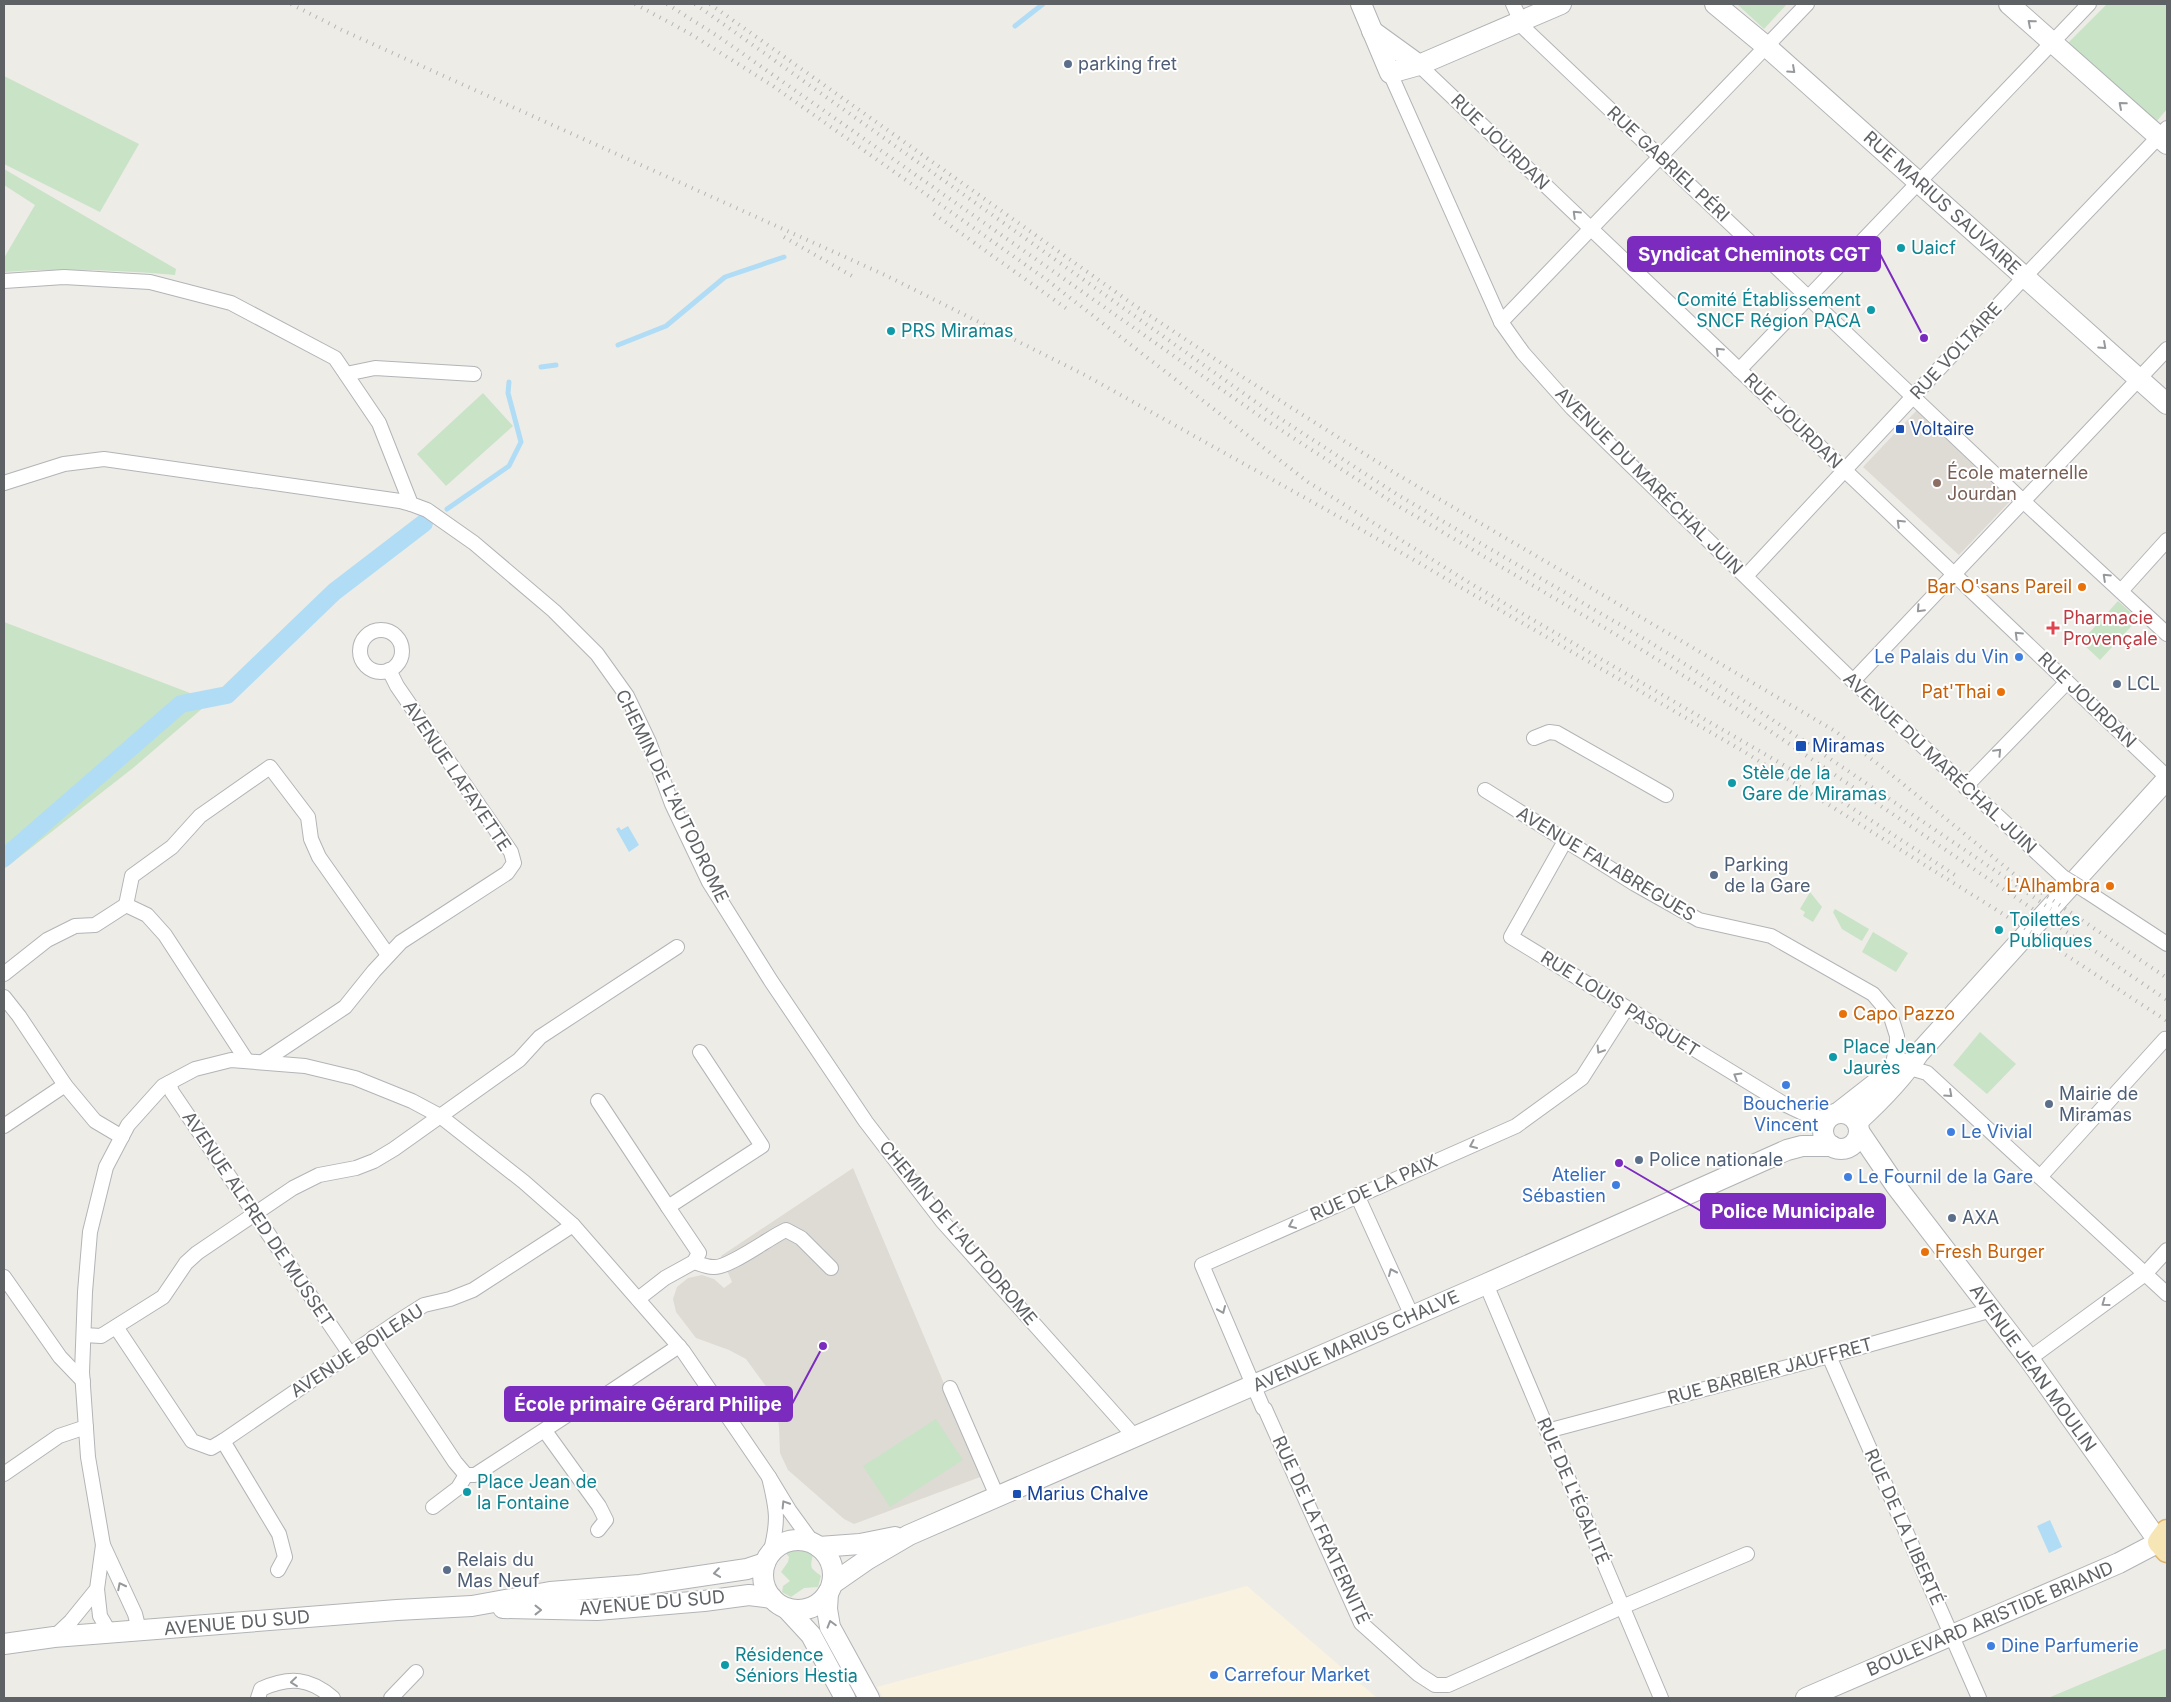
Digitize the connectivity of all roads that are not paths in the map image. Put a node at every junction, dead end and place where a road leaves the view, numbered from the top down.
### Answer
1 (1360, 4) edge
2 (1561, 4) edge
3 (1715, 4) edge
4 (1807, 4) edge
5 (2009, 4) edge
6 (2089, 4) edge
7 (1517, 13) edge
8 (1372, 31) junction
9 (2053, 42) junction
10 (1767, 47) junction
11 (1419, 65) junction
12 (1390, 73) junction
13 (2164, 136) edge
14 (1661, 157) junction
15 (1918, 182) junction
16 (1591, 228) junction
17 (2025, 277) junction
18 (4, 280) edge
19 (1808, 296) junction
20 (1501, 322) junction
21 (2167, 348) edge
22 (1740, 370) junction
23 (346, 374) junction
24 (474, 374) dead end
25 (2138, 378) junction
26 (1913, 396) junction
27 (2167, 404) edge
28 (1845, 470) junction
29 (4, 483) edge
30 (2023, 501) junction
31 (411, 504) junction
32 (2167, 540) edge
33 (1953, 573) junction
34 (1746, 576) junction
35 (2121, 591) junction
36 (2167, 634) edge
37 (389, 670) dead end
38 (1853, 681) junction
39 (2067, 682) junction
40 (1534, 738) dead end
41 (2167, 778) edge
42 (1965, 788) junction
43 (1485, 790) dead end
44 (1666, 795) dead end
45 (1565, 840) junction
46 (126, 905) junction
47 (2167, 944) edge
48 (677, 947) dead end
49 (388, 955) junction
50 (4, 974) edge
51 (4, 997) edge
52 (1626, 1009) junction
53 (2166, 1039) edge
54 (700, 1052) dead end
55 (247, 1061) junction
56 (264, 1061) junction
57 (1907, 1063) junction
58 (169, 1083) junction
59 (65, 1085) junction
60 (598, 1101) dead end
61 (440, 1116) junction
62 (4, 1126) edge
63 (1858, 1127) junction
64 (1833, 1131) junction
65 (122, 1137) junction
66 (2040, 1177) junction
67 (1896, 1186) junction
68 (1358, 1195) junction
69 (668, 1207) junction
70 (254, 1214) junction
71 (573, 1225) junction
72 (2167, 1250) edge
73 (694, 1262) junction
74 (830, 1268) dead end
75 (2144, 1274) junction
76 (4, 1277) edge
77 (1486, 1284) junction
78 (2167, 1294) edge
79 (638, 1299) junction
80 (1992, 1310) junction
81 (1412, 1316) junction
82 (116, 1327) junction
83 (84, 1335) junction
84 (374, 1338) junction
85 (679, 1346) junction
86 (350, 1354) junction
87 (1829, 1356) junction
88 (2029, 1359) junction
89 (83, 1381) junction
90 (1255, 1385) junction
91 (950, 1388) dead end
92 (86, 1427) junction
93 (544, 1431) junction
94 (1547, 1431) junction
95 (1135, 1437) junction
96 (223, 1441) junction
97 (4, 1474) edge
98 (466, 1475) junction
99 (769, 1477) junction
100 (998, 1496) junction
101 (433, 1507) dead end
102 (598, 1530) dead end
103 (909, 1535) junction
104 (2164, 1541) edge
105 (103, 1545) junction
106 (816, 1545) junction
107 (1747, 1554) dead end
108 (767, 1558) junction
109 (278, 1570) dead end
110 (96, 1589) junction
111 (830, 1589) junction
112 (780, 1604) junction
113 (472, 1606) junction
114 (1622, 1607) junction
115 (139, 1630) junction
116 (110, 1633) junction
117 (1952, 1636) junction
118 (54, 1637) junction
119 (4, 1644) edge
120 (416, 1672) dead end
121 (258, 1698) edge
122 (333, 1698) edge
123 (391, 1698) edge
124 (844, 1698) edge
125 (869, 1698) edge
126 (1660, 1698) edge
127 (1806, 1698) edge
128 (1979, 1698) edge

1 - 8 main road, AVENUE DU MARÉCHAL JUIN
2 - 7 main road
3 - 10 main road, RUE MARIUS SAUVAIRE
4 - 10 street
9 -> 5 main road
6 - 9 street
7 - 11 main road
7 - 14 street, RUE GABRIEL PÉRI
8 - 11 main road
8 - 12 main road, AVENUE DU MARÉCHAL JUIN
13 -> 9 main road
9 - 15 street
10 - 14 street
10 -> 15 main road, RUE MARIUS SAUVAIRE
11 - 12 main road
16 -> 11 street, RUE JOURDAN
12 - 20 street, AVENUE DU MARÉCHAL JUIN
13 - 17 street, RUE VOLTAIRE
14 - 16 street
14 - 19 street, RUE GABRIEL PÉRI
15 - 17 main road, RUE MARIUS SAUVAIRE
15 - 19 street
16 - 20 street
22 -> 16 street, RUE JOURDAN
17 -> 25 main road, RUE MARIUS SAUVAIRE
17 - 26 street, RUE VOLTAIRE
18 - 23 street
19 - 22 street
19 - 26 street, RUE GABRIEL PÉRI
20 - 34 street, AVENUE DU MARÉCHAL JUIN
21 - 25 street
22 - 28 street, RUE JOURDAN
23 - 24 street
23 - 31 street
25 - 27 main road, RUE MARIUS SAUVAIRE
25 - 30 street
26 - 28 street, RUE VOLTAIRE
26 - 30 street, RUE GABRIEL PÉRI
33 -> 28 street, RUE JOURDAN
28 - 34 street, RUE VOLTAIRE
29 - 31 street, CHEMIN DE L'AUTODROME
30 - 33 street
35 -> 30 street, RUE GABRIEL PÉRI
31 - 95 street, CHEMIN DE L'AUTODROME
32 - 35 street
33 -> 38 street
39 -> 33 street, RUE JOURDAN
34 - 38 street, AVENUE DU MARÉCHAL JUIN
35 - 36 street, RUE GABRIEL PÉRI
37 - 49 street, AVENUE LAFAYETTE
38 - 42 street, AVENUE DU MARÉCHAL JUIN
39 - 41 street, RUE JOURDAN
42 -> 39 street
40 - 44 street
41 - 57 main road
42 - 47 street, AVENUE DU MARÉCHAL JUIN, bridge
43 - 45 street, AVENUE FALABREGUES
45 - 52 street, RUE LOUIS PASQUET
45 - 57 street, AVENUE FALABREGUES
46 - 49 street
46 - 50 street
46 - 55 street
48 - 61 street
49 - 56 street, AVENUE LAFAYETTE
51 - 59 street
64 -> 52 street, RUE LOUIS PASQUET
52 -> 68 street, RUE DE LA PAIX
53 - 66 street
54 - 69 street
55 - 56 street
55 - 58 street
56 - 61 street
57 - 63 main road
57 - 64 main road
57 -> 66 street
58 - 65 street
58 - 70 street, AVENUE ALFRED DE MUSSET
59 - 62 street
59 - 65 street
60 - 69 street
61 - 70 street
61 - 71 street
63 - 64 main road
63 - 64 main road
63 - 67 main road, AVENUE JEAN MOULIN
64 - 67 main road, AVENUE JEAN MOULIN
64 - 77 main road, AVENUE MARIUS CHALVE
65 - 83 street
66 - 75 street
67 - 80 main road, AVENUE JEAN MOULIN
81 -> 68 street
68 -> 90 street, RUE DE LA PAIX
69 - 73 street
70 - 82 street
70 - 86 street, AVENUE ALFRED DE MUSSET
71 - 79 street
71 - 84 street, AVENUE BOILEAU
72 - 75 street
73 - 74 street
73 - 79 street
75 - 78 street
75 -> 88 street
76 - 89 street
77 - 81 main road, AVENUE MARIUS CHALVE
77 - 94 street, RUE DE L'ÉGALITÉ
79 - 85 street
80 - 87 street, RUE BARBIER JAUFFRET
80 - 88 main road, AVENUE JEAN MOULIN
81 - 90 main road, AVENUE MARIUS CHALVE
82 - 83 street
82 - 96 street
83 - 89 street
84 - 86 street, AVENUE BOILEAU
84 - 98 street
85 - 93 street
85 - 99 street
86 - 96 street, AVENUE BOILEAU
87 - 94 street, RUE BARBIER JAUFFRET
87 - 117 street, RUE DE LA LIBERTÉ
88 - 104 main road, AVENUE JEAN MOULIN
89 - 92 street
90 - 95 main road, AVENUE MARIUS CHALVE
90 - 114 street, RUE DE LA FRATERNITÉ
91 - 100 street
92 - 97 street
92 - 105 street
93 - 98 street
93 - 102 street
94 - 114 street, RUE DE L'ÉGALITÉ
95 - 100 main road, AVENUE MARIUS CHALVE
96 - 109 street
98 - 101 street
106 -> 99 street
99 - 108 street
100 - 103 main road, AVENUE MARIUS CHALVE
103 - 106 main road, AVENUE MARIUS CHALVE
103 - 111 main road, AVENUE MARIUS CHALVE
104 - 117 main road, BOULEVARD ARISTIDE BRIAND
105 - 110 street
115 -> 105 street
106 - 108 main road
106 - 111 main road
107 - 114 street, RUE DE LA FRATERNITÉ
108 - 112 main road
108 -> 113 main road, AVENUE DU SUD
110 - 116 street
110 - 118 street
111 - 112 main road
125 -> 111 main road
113 -> 112 main road, AVENUE DU SUD
112 - 124 main road
113 - 115 main road, AVENUE DU SUD
114 - 126 street, RUE DE L'ÉGALITÉ
115 - 116 main road, AVENUE DU SUD
116 - 118 main road, AVENUE DU SUD
117 - 127 main road, BOULEVARD ARISTIDE BRIAND
117 - 128 street, RUE DE LA LIBERTÉ
118 - 119 main road, AVENUE DU SUD
120 - 123 street
122 -> 121 street

